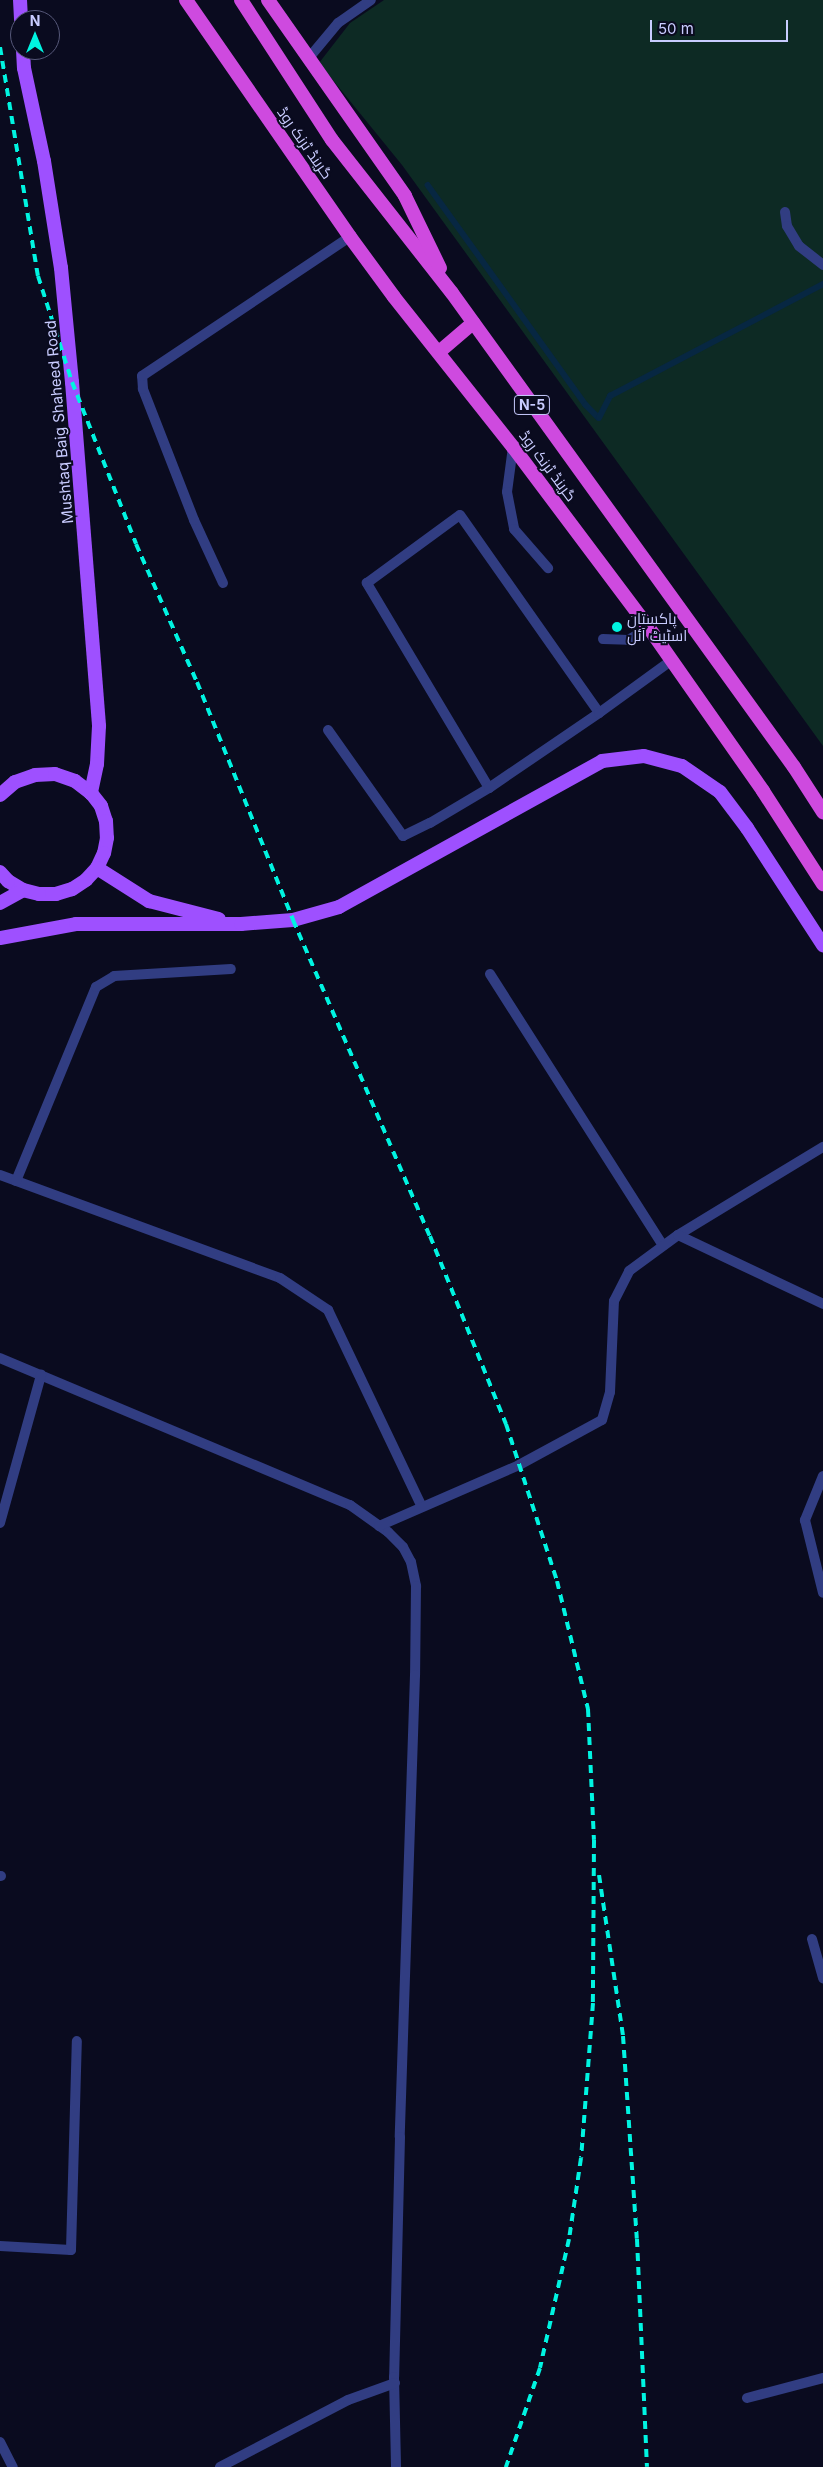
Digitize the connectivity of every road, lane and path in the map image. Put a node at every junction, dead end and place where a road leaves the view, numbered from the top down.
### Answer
1 (186, 0) edge
2 (241, 0) edge
3 (268, 0) edge
4 (371, 0) edge
5 (308, 58) junction
6 (24, 60) edge
7 (785, 212) dead end
8 (350, 237) junction
9 (823, 265) edge
10 (452, 293) junction
11 (473, 323) junction
12 (439, 352) junction
13 (513, 447) junction
14 (548, 568) dead end
15 (223, 583) dead end
16 (650, 628) junction
17 (603, 639) dead end
18 (672, 660) junction
19 (599, 713) junction
20 (328, 730) dead end
21 (490, 788) junction
22 (91, 793) junction
23 (0, 796) edge
24 (823, 812) edge
25 (97, 868) junction
26 (0, 872) edge
27 (823, 884) edge
28 (22, 890) junction
29 (0, 903) edge
30 (241, 924) junction
31 (0, 938) edge
32 (823, 946) edge
33 (231, 969) dead end
34 (490, 974) dead end
35 (823, 1147) edge
36 (0, 1175) edge
37 (16, 1181) junction
38 (678, 1235) junction
39 (663, 1246) junction
40 (823, 1304) edge
41 (0, 1358) edge
42 (42, 1375) junction
43 (823, 1476) edge
44 (422, 1507) junction
45 (0, 1523) edge
46 (379, 1526) junction
47 (823, 1593) edge
48 (812, 1940) dead end
49 (823, 1978) edge
50 (77, 2041) dead end
51 (0, 2246) edge
52 (823, 2378) edge
53 (394, 2383) junction
54 (747, 2398) dead end
55 (0, 2442) edge
56 (14, 2467) edge
57 (220, 2467) edge
58 (396, 2467) edge

1 - 8 highway, گرینڈ ٹرنک روڈ / N-5
2 - 10 highway, گرینڈ ٹرنک روڈ / N-5
3 - 5 highway
4 - 5 street
5 - 10 highway
6 - 22 main road, Mushtaq Baig Shaheed Road
7 - 9 street
8 - 12 highway, گرینڈ ٹرنک روڈ / N-5
8 - 15 street
10 - 11 highway, گرینڈ ٹرنک روڈ / N-5
11 - 12 highway
11 - 24 highway, گرینڈ ٹرنک روڈ / N-5
12 - 13 highway, گرینڈ ٹرنک روڈ / N-5
13 - 14 street
13 - 16 highway, گرینڈ ٹرنک روڈ / N-5
16 - 17 street
16 - 18 highway, گرینڈ ٹرنک روڈ / N-5
18 - 19 street
18 - 27 highway, گرینڈ ٹرنک روڈ / N-5
19 - 21 street
19 - 21 street
20 - 21 street
22 - 23 main road
22 - 25 main road
25 - 28 main road
25 - 30 main road
26 - 28 main road
28 - 29 main road
30 - 31 main road
30 - 32 main road
33 - 37 street
34 - 39 street
35 - 38 street
36 - 37 street
37 - 44 street
38 - 39 street
38 - 40 street
39 - 44 street
41 - 42 street
42 - 45 street
42 - 46 street
43 - 47 street
44 - 46 street
46 - 53 street
48 - 49 street
50 - 51 street
52 - 54 street
53 - 57 street
53 - 58 street
55 - 56 street

